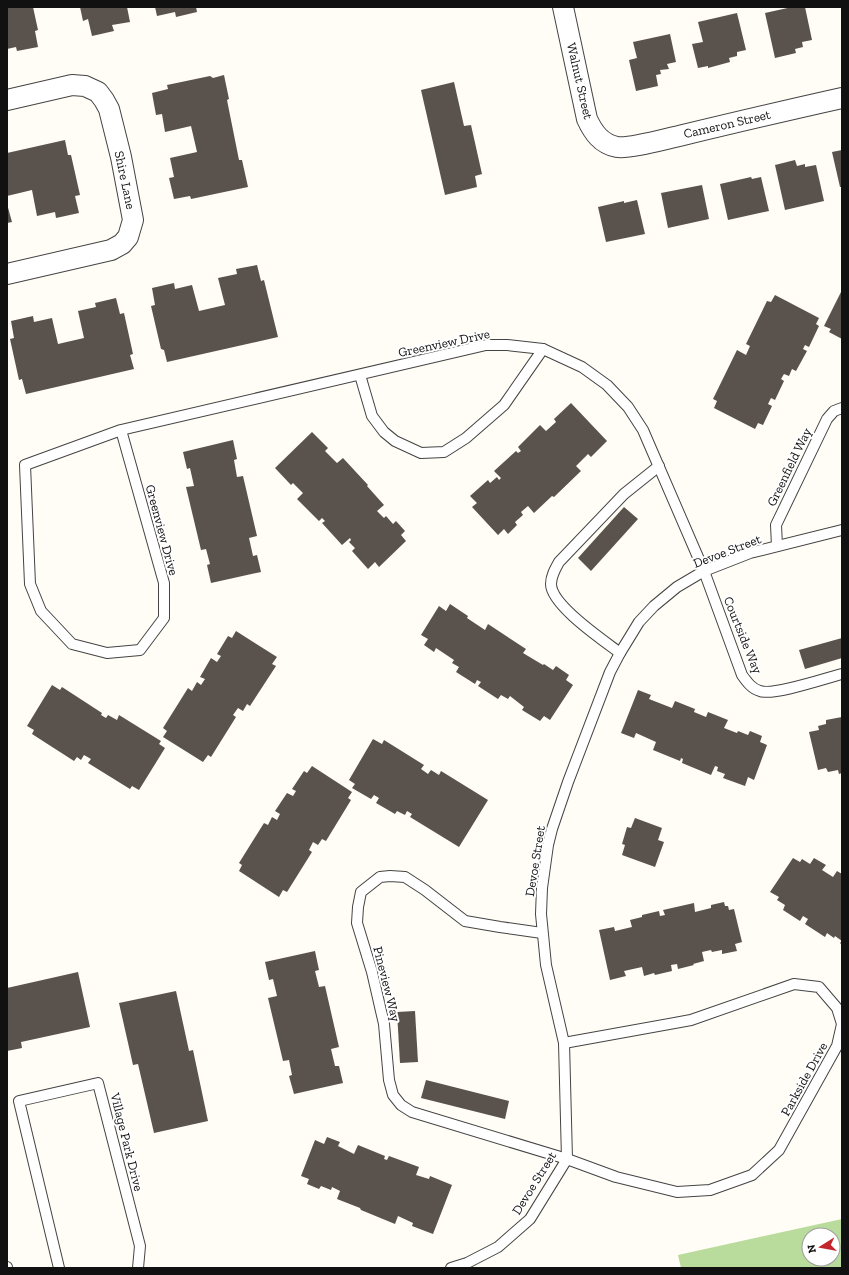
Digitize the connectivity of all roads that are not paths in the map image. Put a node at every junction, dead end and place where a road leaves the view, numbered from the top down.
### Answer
1 (563, 7) edge
2 (842, 98) edge
3 (7, 100) edge
4 (612, 146) joint
5 (7, 274) edge
6 (543, 349) junction
7 (360, 375) junction
8 (842, 408) edge
9 (121, 430) junction
10 (658, 466) junction
11 (842, 530) edge
12 (777, 546) junction
13 (704, 571) junction
14 (620, 653) junction
15 (842, 674) edge
16 (542, 933) junction
17 (564, 1043) junction
18 (568, 1159) junction
19 (59, 1268) edge
20 (138, 1268) edge
21 (452, 1268) edge

1 - 4 street, Walnut Street
2 - 4 street, Cameron Street
3 - 5 street, Shire Lane
6 - 7 lane, Greenview Drive
6 - 7 lane
6 - 10 lane, Greenview Drive
7 - 9 lane, Greenview Drive
8 - 12 lane, Greenfield Way
9 - 9 lane, Greenview Drive
10 - 13 lane, Greenview Drive
10 - 14 lane
11 - 12 lane, Devoe Street
12 - 13 lane, Devoe Street
13 - 14 lane, Devoe Street
13 - 15 lane, Courtside Way
14 - 16 lane, Devoe Street
16 - 17 lane, Devoe Street
16 - 18 lane, Pineview Way
17 - 18 lane, Devoe Street
17 - 18 lane, Parkside Drive
18 - 21 lane, Devoe Street
19 - 20 lane, Village Park Drive

